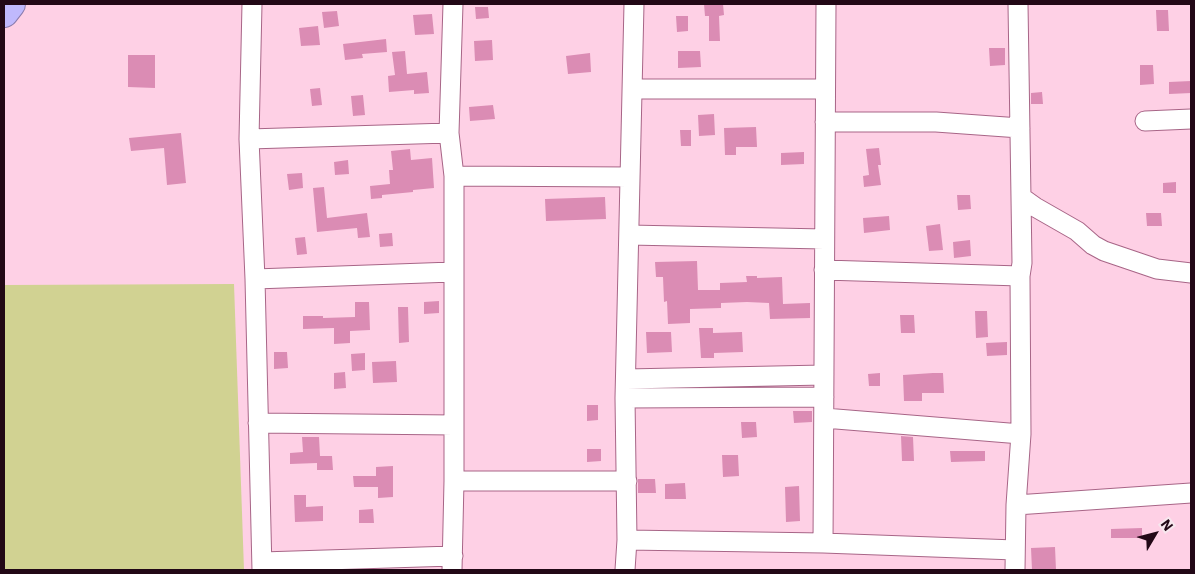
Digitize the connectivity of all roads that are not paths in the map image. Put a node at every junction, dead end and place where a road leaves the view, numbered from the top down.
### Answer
1 (11, 4) edge
2 (252, 4) edge
3 (453, 4) edge
4 (634, 4) edge
5 (826, 4) edge
6 (1018, 4) edge
7 (4, 13) edge
8 (632, 89) junction
9 (825, 89) junction
10 (1191, 119) edge
11 (1145, 121) dead end
12 (825, 122) junction
13 (1020, 128) junction
14 (449, 133) junction
15 (249, 139) junction
16 (454, 176) junction
17 (630, 178) junction
18 (1021, 197) junction
19 (629, 235) junction
20 (824, 239) junction
21 (824, 270) junction
22 (453, 272) junction
23 (1191, 273) edge
24 (1020, 276) junction
25 (255, 279) junction
26 (824, 375) junction
27 (626, 379) junction
28 (824, 397) junction
29 (625, 398) junction
30 (824, 418) junction
31 (258, 422) junction
32 (454, 425) junction
33 (1021, 434) junction
34 (454, 481) junction
35 (627, 482) junction
36 (1191, 494) edge
37 (1016, 505) junction
38 (627, 540) junction
39 (823, 543) junction
40 (1015, 550) junction
41 (452, 563) edge
42 (262, 566) edge
43 (625, 570) edge
44 (1015, 570) edge

1 - 7 highway
2 - 15 street
3 - 14 street
4 - 8 street
5 - 9 street
6 - 13 street
8 - 9 street
8 - 17 street
9 - 12 street
10 - 11 street
12 - 13 street
12 - 20 street
13 - 18 street
14 - 15 street
14 - 16 street
15 - 25 street
16 - 17 street
16 - 22 street
17 - 19 street
18 - 23 street
18 - 24 street
19 - 20 street
19 - 27 street
20 - 21 street
21 - 24 street
21 - 26 street
22 - 25 street
22 - 32 street
24 - 33 street
25 - 31 street
26 - 27 street
26 - 28 street
27 - 29 street
28 - 29 street
28 - 30 street
29 - 35 street
30 - 33 street
30 - 39 street
31 - 32 street
31 - 42 street
32 - 34 street
33 - 37 street
34 - 35 street
34 - 41 street
35 - 38 street
36 - 37 street
37 - 40 street
38 - 39 street
38 - 43 street
39 - 40 street
40 - 44 street
41 - 42 street

